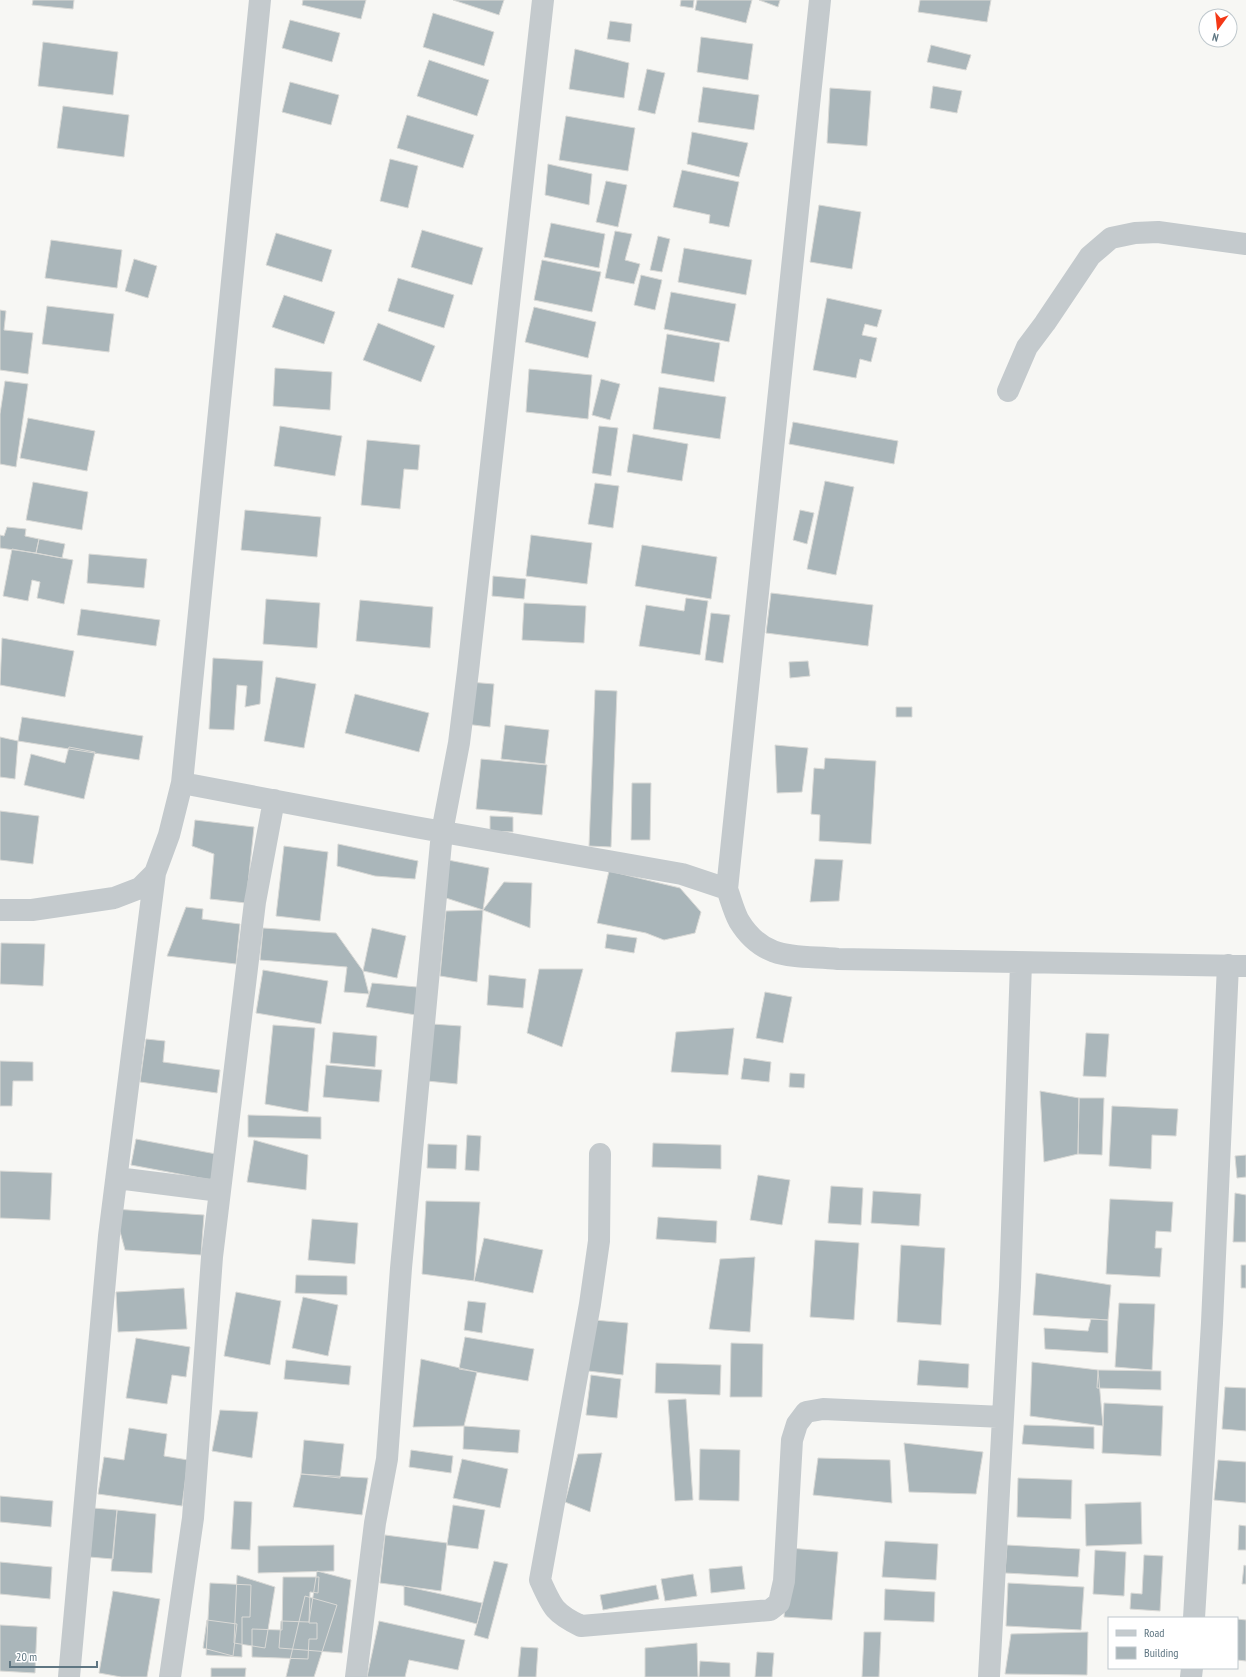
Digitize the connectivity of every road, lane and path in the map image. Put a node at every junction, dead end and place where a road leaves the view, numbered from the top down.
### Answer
1 (260, 0) edge
2 (543, 0) edge
3 (820, 0) edge
4 (1246, 244) edge
5 (1008, 390) dead end
6 (182, 783) junction
7 (274, 800) junction
8 (442, 832) junction
9 (155, 873) junction
10 (727, 889) junction
11 (0, 910) edge
12 (1021, 963) junction
13 (1237, 965) edge
14 (600, 1154) dead end
15 (117, 1178) junction
16 (220, 1191) junction
17 (1004, 1417) junction
18 (1194, 1617) edge
19 (69, 1677) edge
20 (170, 1677) edge
21 (356, 1677) edge
22 (989, 1677) edge

1 - 6 street
2 - 8 street
3 - 10 street
4 - 5 street
6 - 7 street
6 - 9 street
7 - 8 street
7 - 16 street
8 - 10 street
8 - 21 street
9 - 11 street
9 - 15 street
10 - 12 street
12 - 13 street
12 - 17 street
13 - 18 street
14 - 17 street
15 - 16 street
15 - 19 street
16 - 20 street
17 - 22 street

